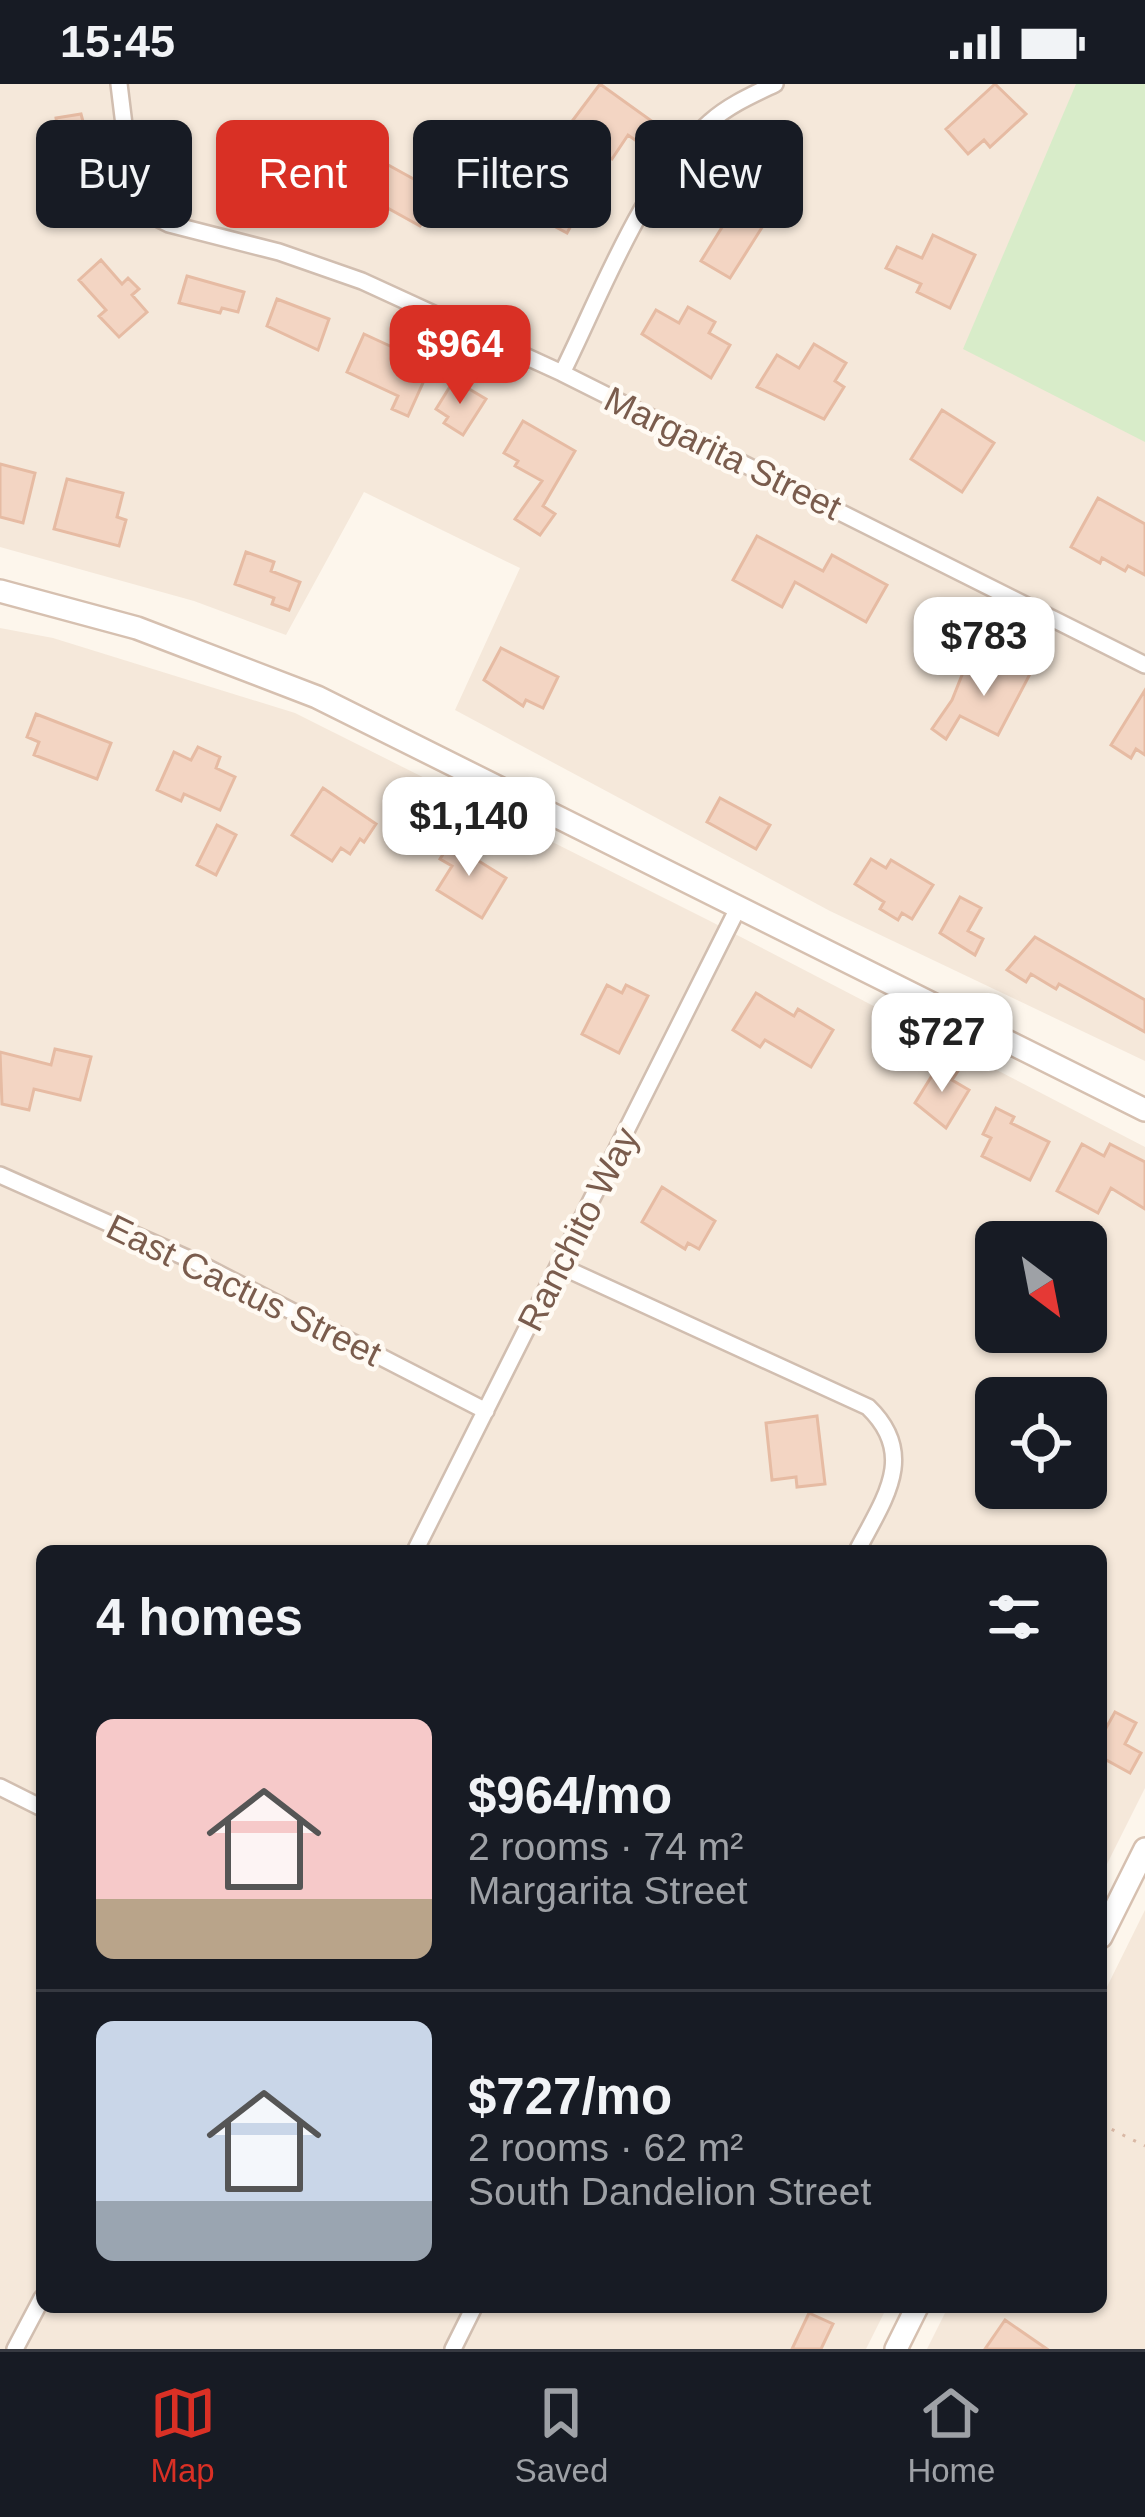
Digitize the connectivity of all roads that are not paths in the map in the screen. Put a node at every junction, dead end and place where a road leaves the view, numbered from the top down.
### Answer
1 (119, 84) edge
2 (775, 84) edge
3 (562, 373) junction
4 (0, 592) edge
5 (1145, 665) edge
6 (739, 906) junction
7 (1145, 1110) edge
8 (0, 1175) edge
9 (560, 1266) junction
10 (486, 1411) junction
11 (419, 1545) edge
12 (860, 1545) edge
13 (0, 1787) edge
14 (36, 1805) edge
15 (1145, 1849) edge
16 (1107, 1925) edge
17 (36, 2309) edge
18 (471, 2313) edge
19 (913, 2313) edge
20 (15, 2349) edge
21 (453, 2349) edge
22 (896, 2349) edge

1 - 3 street, Margarita Street
2 - 3 street
3 - 5 street, Margarita Street
4 - 6 street
6 - 7 street
6 - 9 street, Ranchito Way
8 - 10 street, East Cactus Street
9 - 10 street, Ranchito Way
9 - 12 street
10 - 11 street, Ranchito Way
13 - 14 street
15 - 16 street
17 - 20 street
18 - 21 street
19 - 22 street

